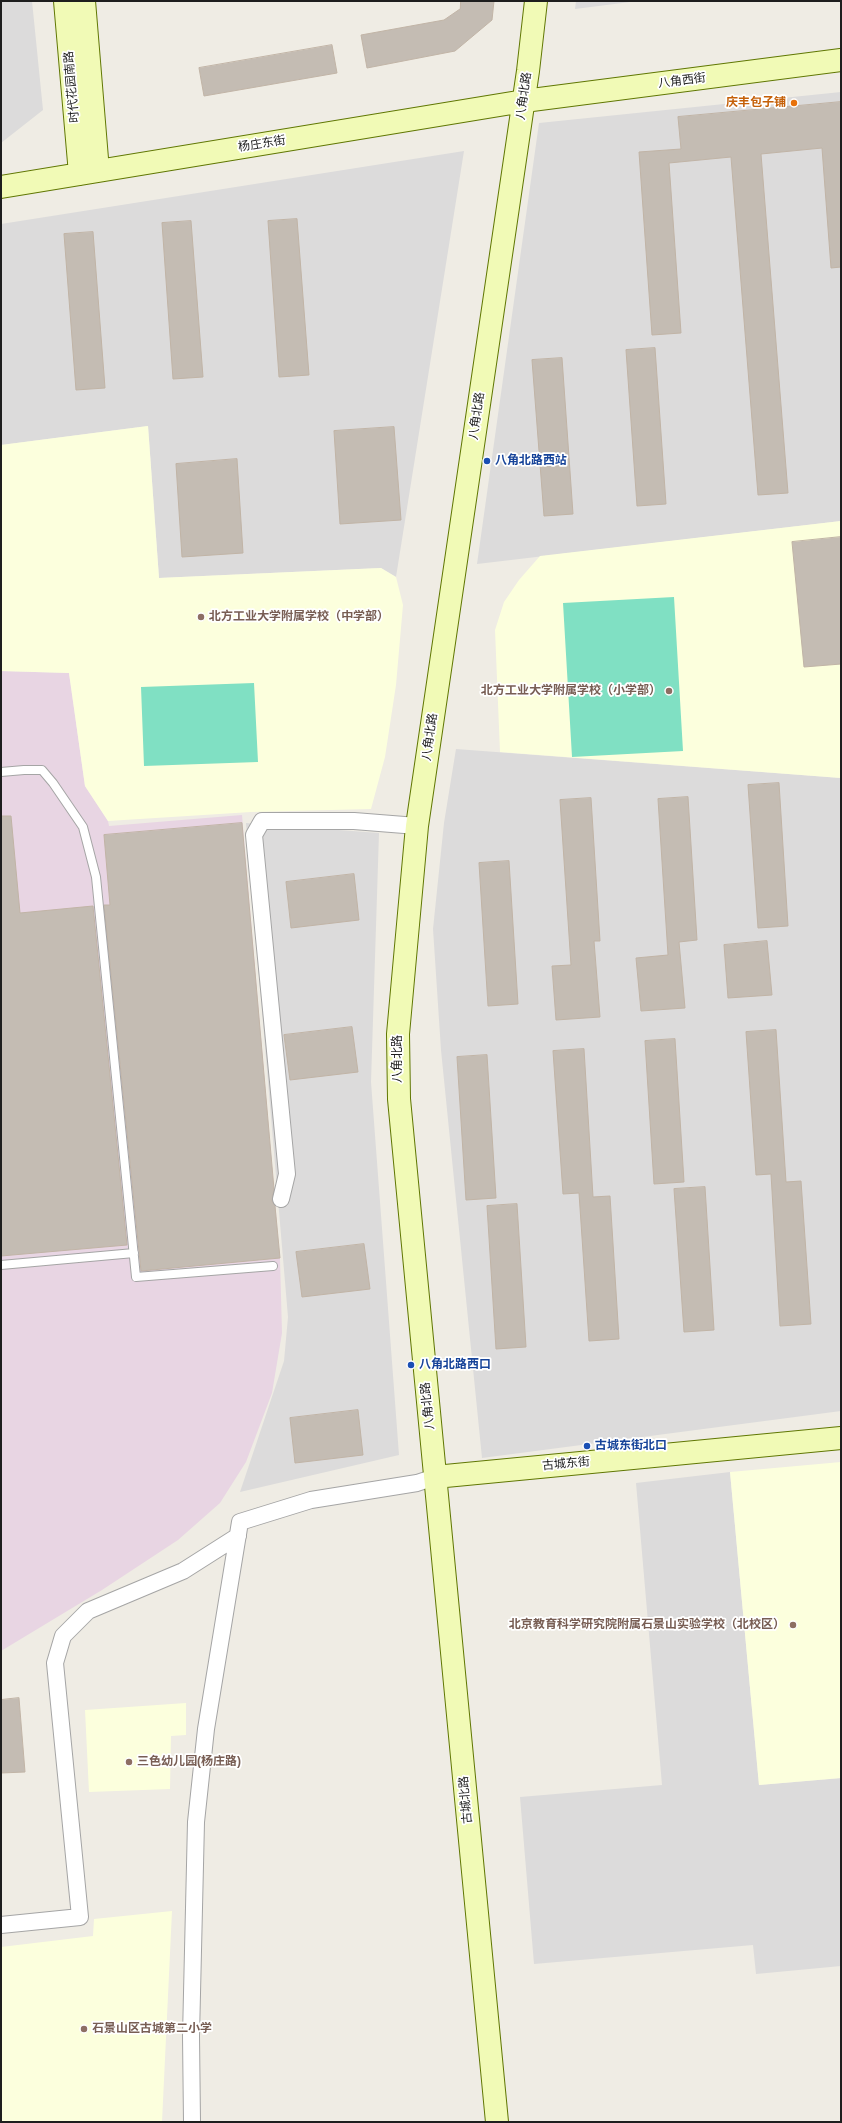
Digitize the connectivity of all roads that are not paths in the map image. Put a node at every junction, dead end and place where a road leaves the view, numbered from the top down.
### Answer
1 (65, 1) edge
2 (84, 1) edge
3 (536, 1) edge
4 (841, 60) edge
5 (524, 101) junction
6 (89, 172) junction
7 (1, 187) edge
8 (1, 772) edge
9 (417, 826) junction
10 (281, 1199) dead end
11 (134, 1253) junction
12 (1, 1265) edge
13 (273, 1266) dead end
14 (841, 1438) edge
15 (435, 1477) junction
16 (238, 1536) junction
17 (1, 1925) edge
18 (192, 2122) edge
19 (497, 2122) edge

1 - 6 street, 时代花园南路
2 - 6 street, 时代花园南路
3 - 5 street, 八角北路
4 - 5 street, 八角西街
5 - 6 street, 杨庄东街
5 - 9 street, 八角北路
6 - 7 street, 杨庄东街
8 - 11 lane
9 - 10 street
9 - 15 street, 八角北路
11 - 12 lane
11 - 13 lane
14 - 15 street, 古城东街
15 - 16 street
15 - 19 street, 古城北路
16 - 17 street
16 - 18 street

